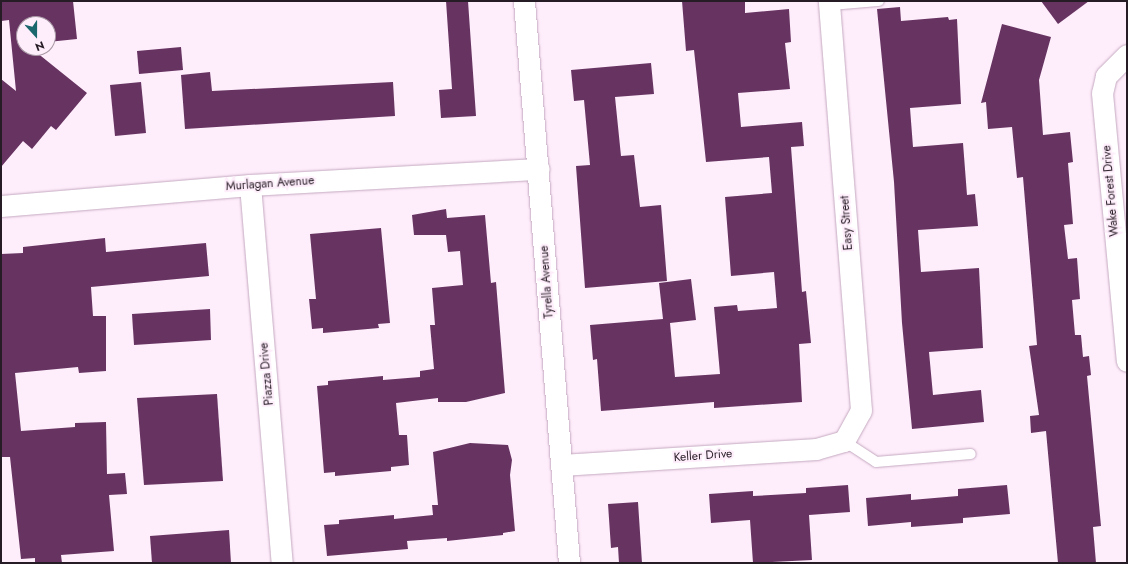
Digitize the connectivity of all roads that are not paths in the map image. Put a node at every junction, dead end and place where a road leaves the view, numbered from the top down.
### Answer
1 (524, 1) edge
2 (879, 1) edge
3 (830, 3) edge
4 (1127, 55) edge
5 (539, 169) junction
6 (250, 185) junction
7 (1, 206) edge
8 (1127, 361) edge
9 (844, 441) junction
10 (971, 454) dead end
11 (561, 465) junction
12 (282, 563) edge
13 (568, 563) edge

1 - 5 street, Tyrella Avenue
2 - 3 lane
3 - 9 street, Easy Street
4 - 8 street, Wake Forest Drive
5 - 6 street, Murlagan Avenue
5 - 11 street, Tyrella Avenue
6 - 7 street, Murlagan Avenue
6 - 12 street, Piazza Drive
9 - 10 lane
9 - 11 street, Keller Drive
11 - 13 street, Tyrella Avenue

